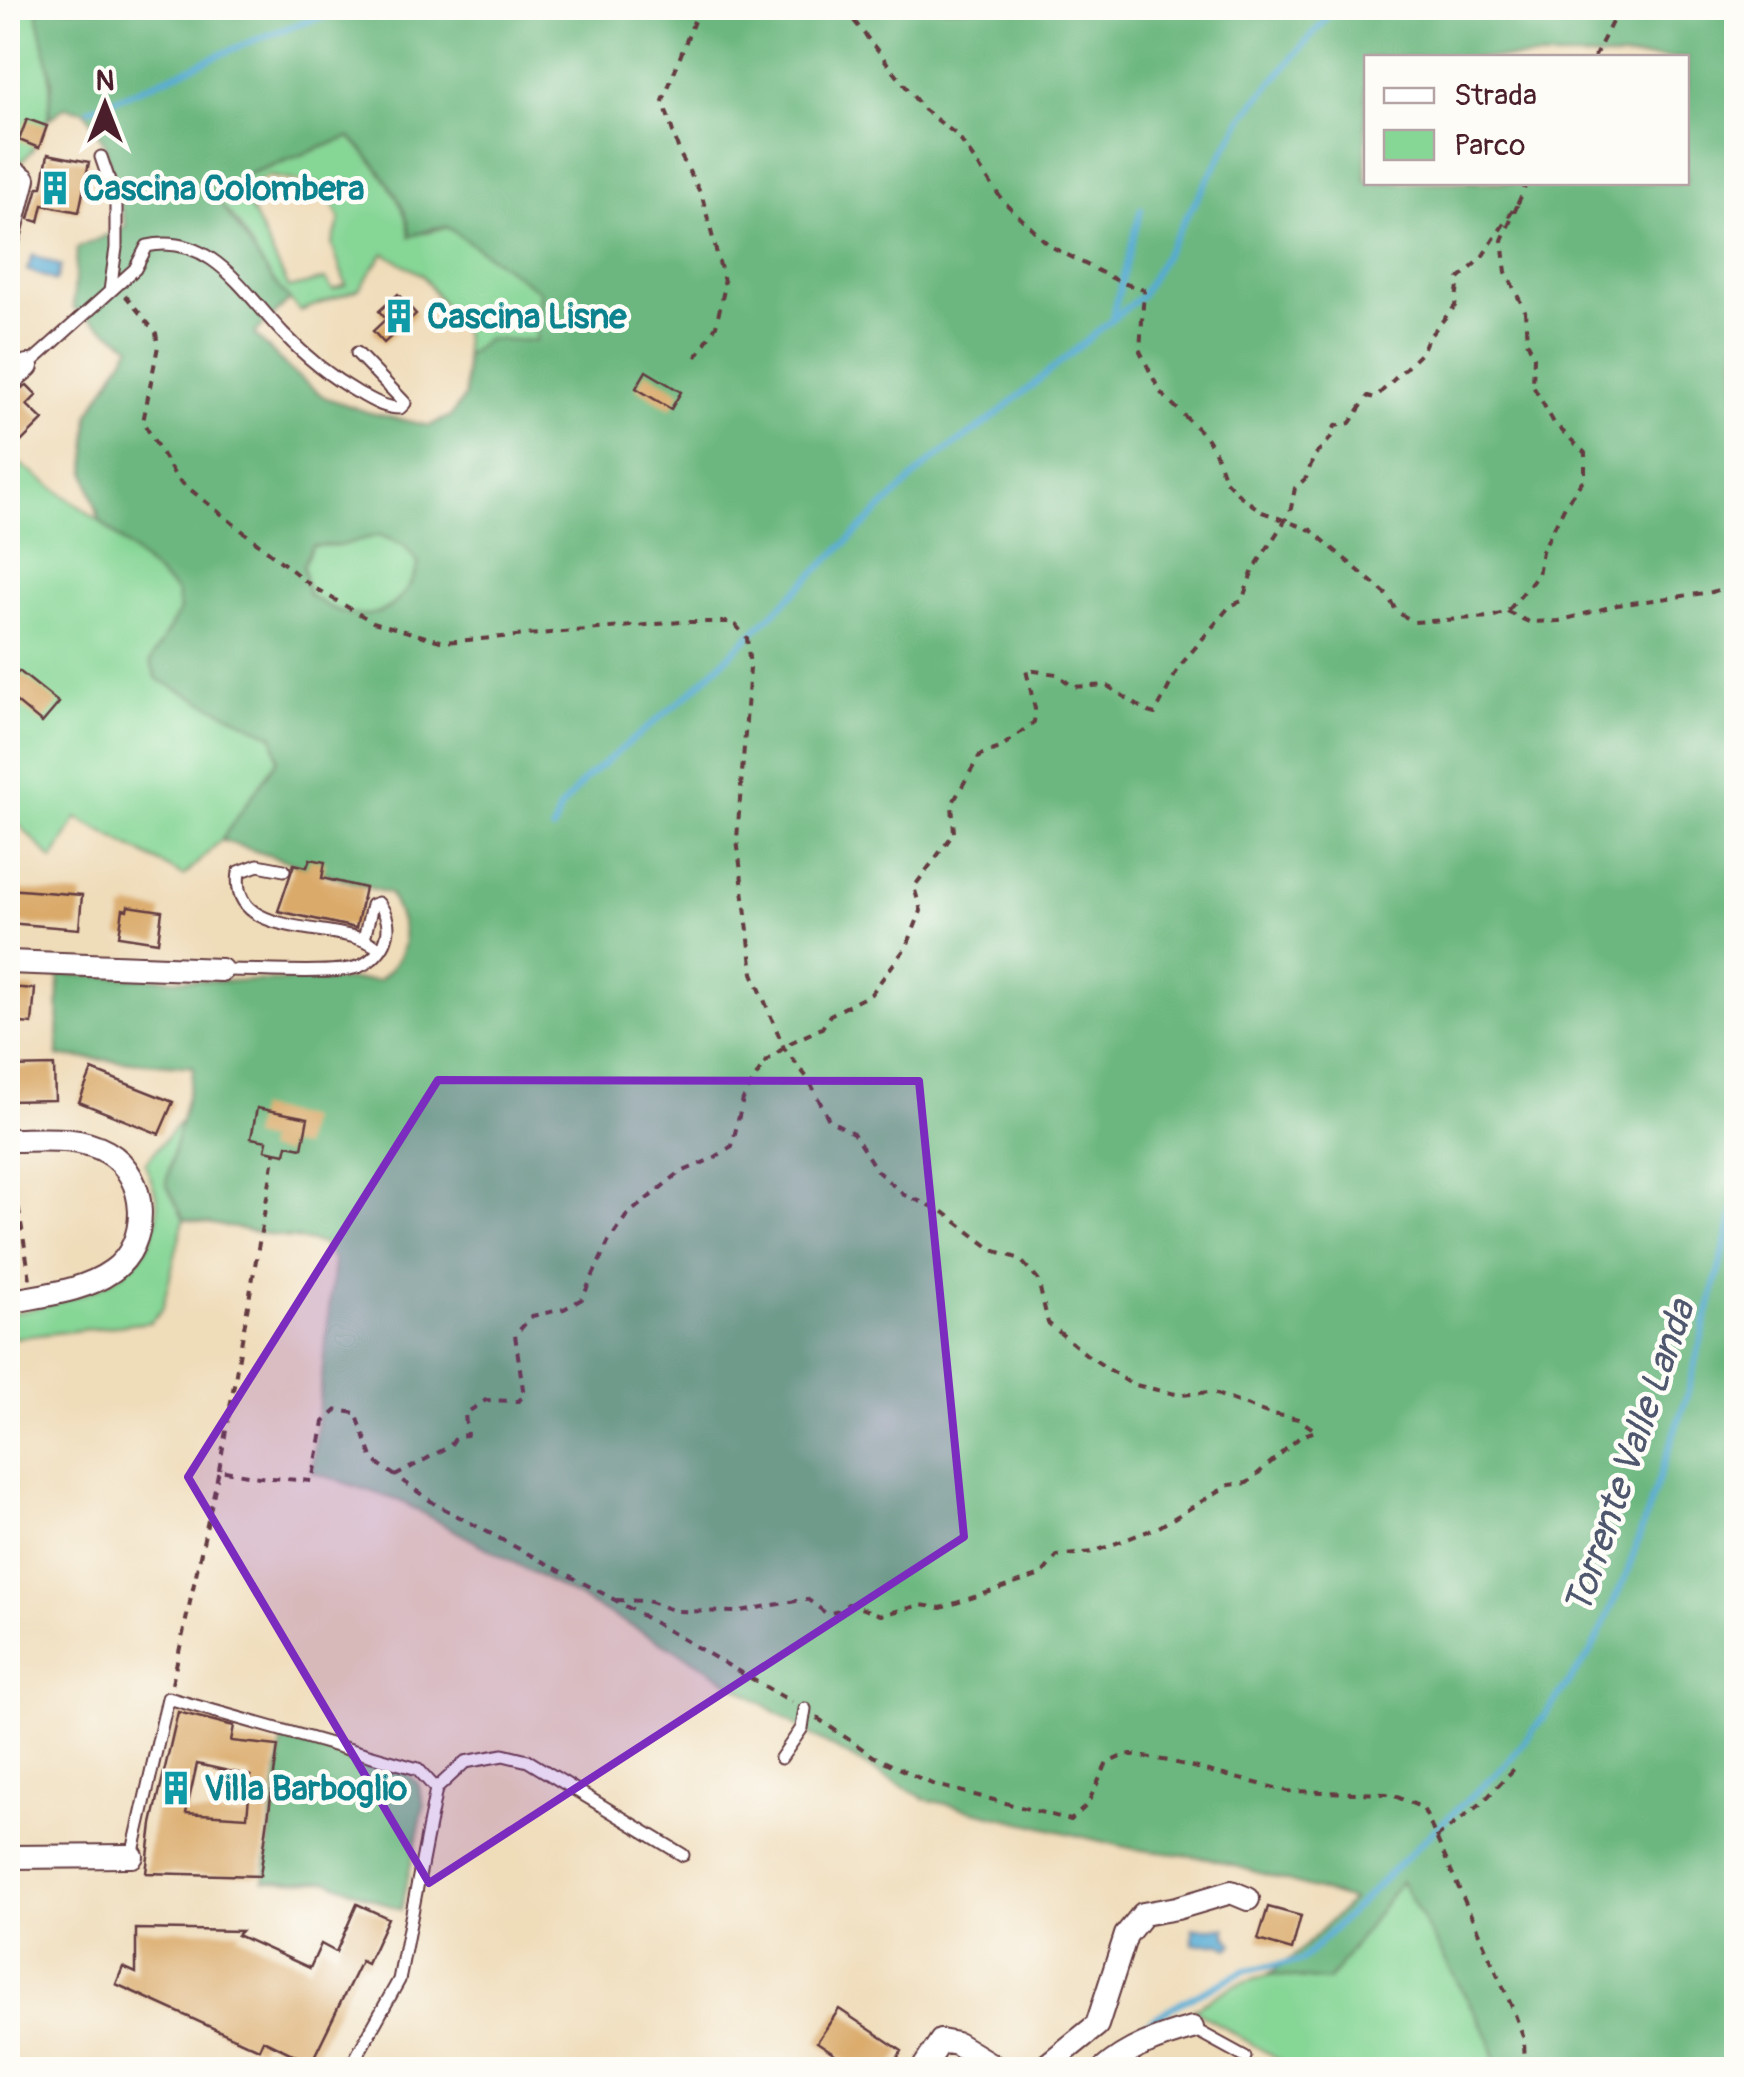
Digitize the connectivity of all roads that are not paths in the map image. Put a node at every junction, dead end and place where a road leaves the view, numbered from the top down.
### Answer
1 (101, 158) dead end
2 (16, 173) edge
3 (8, 242) edge
4 (113, 288) junction
5 (357, 353) dead end
6 (26, 366) joint
7 (8, 381) edge
8 (284, 870) dead end
9 (364, 940) junction
10 (380, 950) junction
11 (8, 962) edge
12 (220, 970) joint
13 (8, 1140) edge
14 (8, 1302) edge
15 (805, 1710) road end
16 (782, 1758) dead end
17 (436, 1789) junction
18 (683, 1855) dead end
19 (132, 1856) joint
20 (8, 1857) edge
21 (1248, 1899) dead end
22 (1192, 2028) joint
23 (1245, 2057) dead end
24 (349, 2070) edge
25 (922, 2070) edge
26 (1000, 2070) edge
27 (1041, 2070) edge
28 (1102, 2070) edge

1 - 4 lane
2 - 3 street
4 - 5 lane
4 - 6 lane
6 - 7 street
8 - 9 lane
9 - 10 lane
9 - 10 lane
10 - 12 lane
11 - 12 street
13 - 14 street
15 - 16 lane
17 - 18 lane
17 - 19 lane
17 - 24 lane
19 - 20 street
21 - 27 street
22 - 23 lane
22 - 28 street
25 - 26 street

